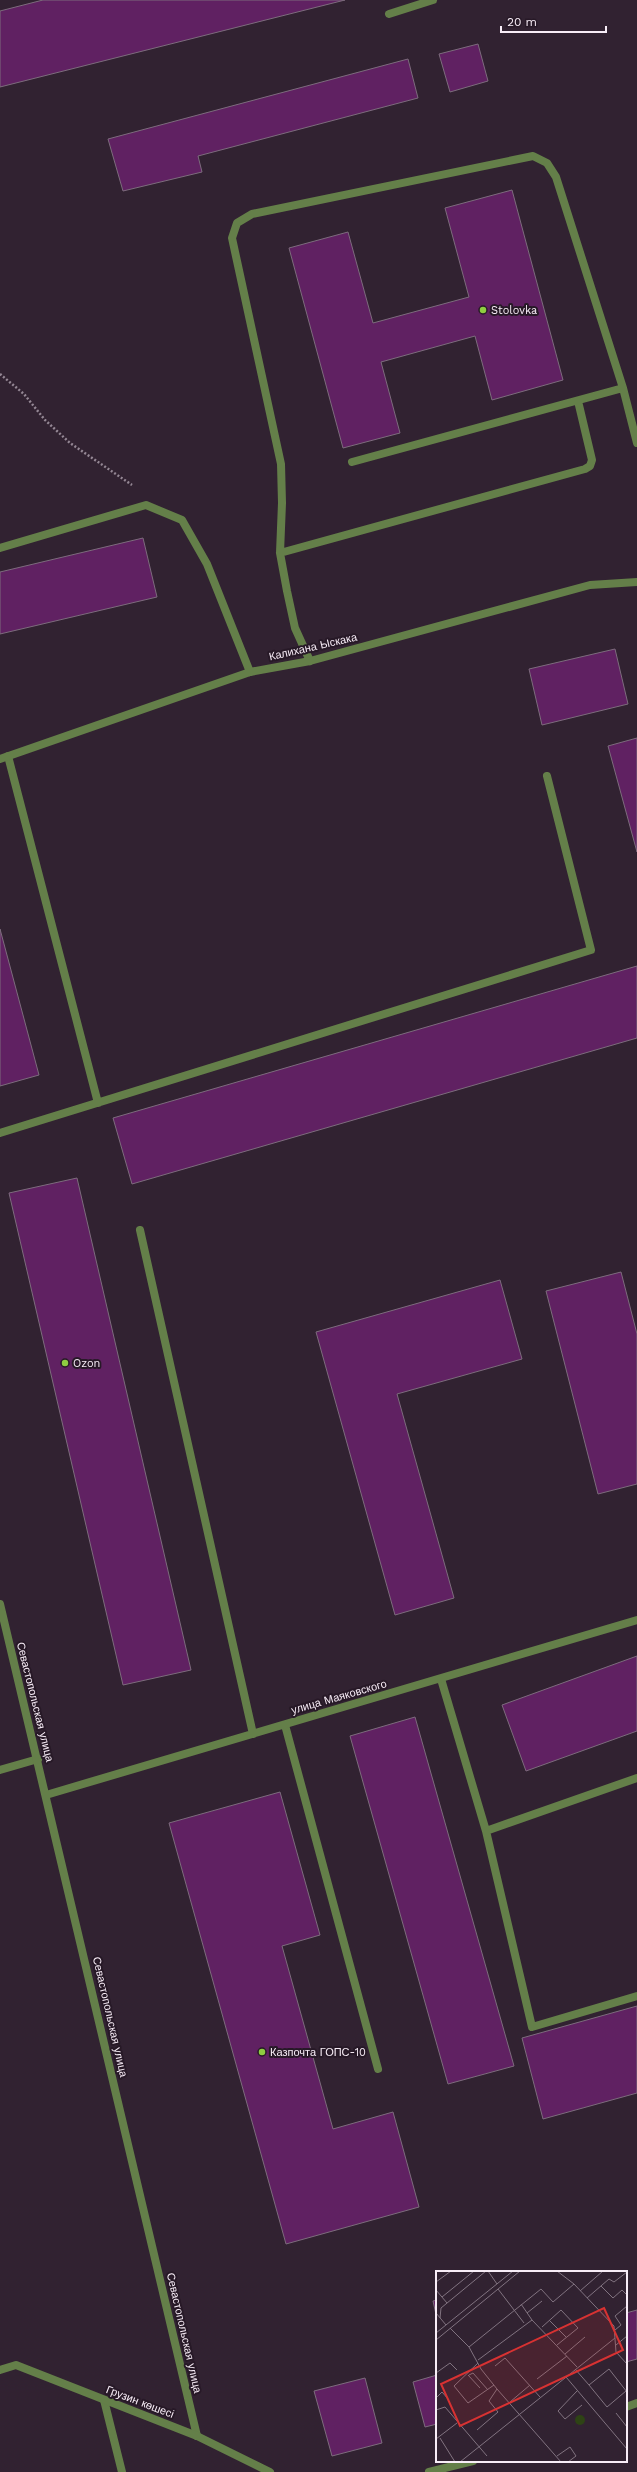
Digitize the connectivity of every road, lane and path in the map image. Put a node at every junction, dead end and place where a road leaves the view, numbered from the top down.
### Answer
1 (433, 0) edge
2 (389, 14) dead end
3 (0, 374) edge
4 (623, 388) junction
5 (578, 401) junction
6 (637, 443) edge
7 (352, 462) dead end
8 (146, 505) junction
9 (0, 548) edge
10 (280, 553) junction
11 (637, 582) edge
12 (310, 661) junction
13 (250, 672) junction
14 (8, 756) junction
15 (0, 759) edge
16 (547, 776) dead end
17 (98, 1103) junction
18 (0, 1133) edge
19 (140, 1230) dead end
20 (0, 1604) edge
21 (637, 1620) edge
22 (441, 1679) junction
23 (285, 1725) junction
24 (253, 1734) junction
25 (38, 1759) junction
26 (0, 1770) edge
27 (637, 1778) edge
28 (46, 1795) junction
29 (486, 1831) junction
30 (637, 1996) edge
31 (378, 2069) dead end
32 (0, 2370) edge
33 (104, 2400) junction
34 (637, 2403) edge
35 (627, 2407) edge
36 (197, 2436) junction
37 (469, 2462) edge
38 (122, 2472) edge
39 (270, 2472) edge
40 (429, 2472) edge

1 - 2 street
3 - 8 path
4 - 5 street
4 - 6 street
4 - 10 street
5 - 7 street
5 - 10 street
8 - 9 street
8 - 13 street
10 - 12 street
11 - 12 street, Калихана Ыскака
12 - 13 street, Калихана Ыскака
13 - 14 street, Калихана Ыскака
14 - 15 street, Калихана Ыскака
14 - 17 street
16 - 17 street
17 - 18 street
19 - 24 street
20 - 25 street, Севастопольская улица
21 - 22 street, улица Маяковского
22 - 23 street, улица Маяковского
22 - 29 street
23 - 24 street, улица Маяковского
23 - 31 street
24 - 28 street, улица Маяковского
25 - 26 street
25 - 28 street, Севастопольская улица
27 - 29 street
28 - 36 street, Севастопольская улица
29 - 30 street
32 - 33 street, Грузин көшесі
33 - 36 street, Грузин көшесі
33 - 38 street
34 - 35 street
36 - 39 street, Грузин көшесі
37 - 40 street

